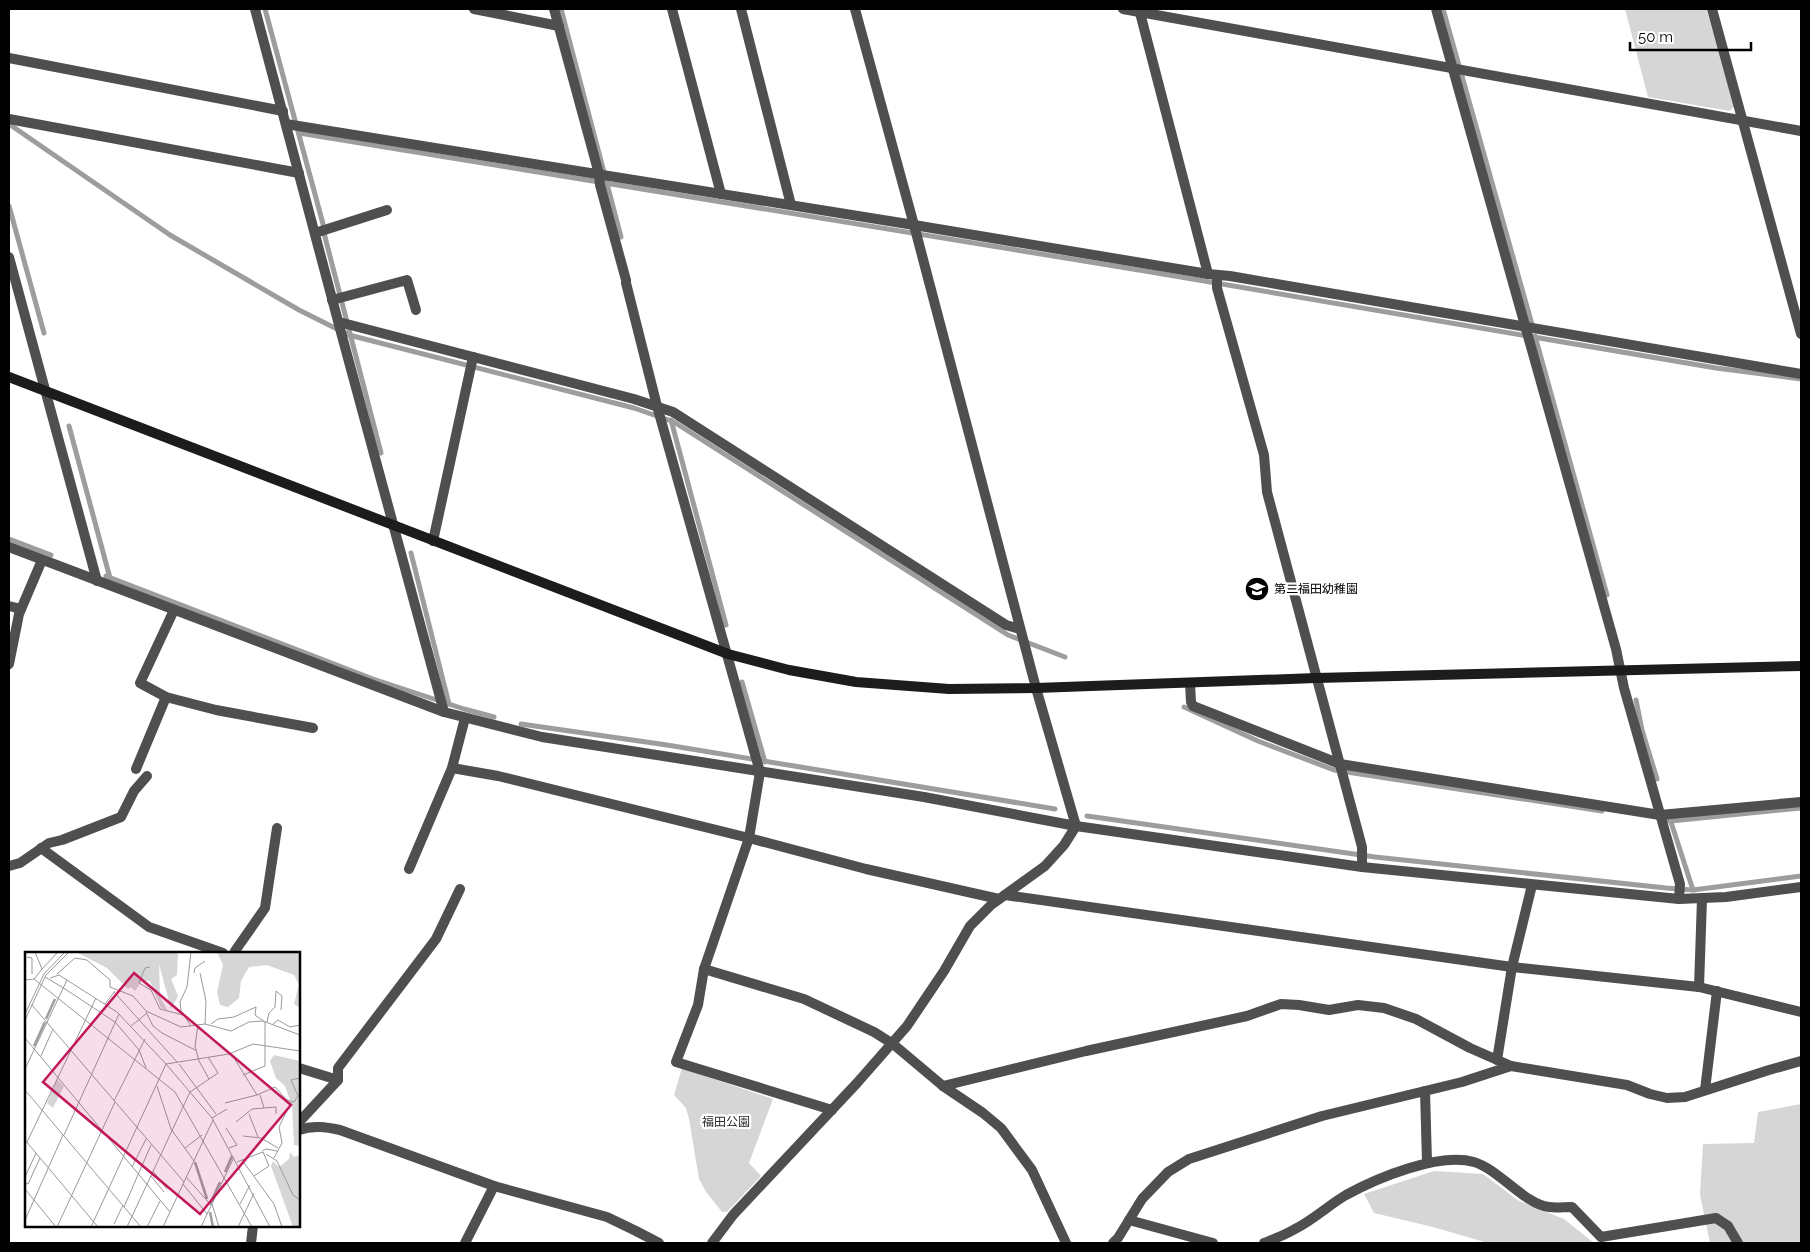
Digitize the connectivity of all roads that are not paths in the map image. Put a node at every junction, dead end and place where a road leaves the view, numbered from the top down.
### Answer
1 (255, 9) edge
2 (474, 9) edge
3 (554, 9) edge
4 (672, 9) edge
5 (741, 9) edge
6 (855, 9) edge
7 (1123, 9) edge
8 (1436, 9) edge
9 (1712, 9) edge
10 (1140, 10) edge
11 (559, 26) junction
12 (9, 58) edge
13 (1457, 68) junction
14 (283, 111) junction
15 (9, 119) edge
16 (1742, 120) junction
17 (293, 125) junction
18 (1801, 131) edge
19 (299, 173) junction
20 (602, 178) junction
21 (721, 194) junction
22 (791, 205) junction
23 (387, 210) dead end
24 (321, 231) junction
25 (916, 231) junction
26 (9, 257) edge
27 (1215, 280) junction
28 (337, 299) junction
29 (416, 310) dead end
30 (343, 326) junction
31 (1530, 331) junction
32 (1801, 334) edge
33 (473, 359) junction
34 (1801, 374) edge
35 (9, 377) edge
36 (45, 392) junction
37 (658, 408) junction
38 (394, 526) junction
39 (434, 541) junction
40 (9, 547) edge
41 (42, 560) junction
42 (97, 581) junction
43 (9, 606) edge
44 (21, 609) junction
45 (174, 610) junction
46 (1021, 632) junction
47 (728, 654) junction
48 (9, 664) edge
49 (1801, 666) edge
50 (1620, 670) junction
51 (1316, 678) junction
52 (1190, 682) junction
53 (1036, 688) junction
54 (166, 697) junction
55 (442, 705) junction
56 (464, 718) junction
57 (313, 728) dead end
58 (758, 764) junction
59 (452, 768) junction
60 (136, 769) dead end
61 (1341, 769) junction
62 (147, 776) dead end
63 (1801, 802) edge
64 (1661, 820) junction
65 (1076, 826) junction
66 (277, 828) dead end
67 (749, 838) junction
68 (42, 848) junction
69 (1363, 860) junction
70 (9, 866) edge
71 (409, 869) dead end
72 (1532, 885) junction
73 (1801, 887) edge
74 (460, 889) dead end
75 (1679, 892) junction
76 (1002, 897) junction
77 (1702, 899) junction
78 (220, 952) edge
79 (235, 952) edge
80 (1512, 967) junction
81 (704, 969) junction
82 (1699, 987) junction
83 (1717, 992) junction
84 (1801, 1012) edge
85 (893, 1044) junction
86 (1496, 1060) junction
87 (1801, 1061) edge
88 (1511, 1066) junction
89 (300, 1068) edge
90 (338, 1080) junction
91 (942, 1086) junction
92 (1705, 1090) junction
93 (1425, 1091) junction
94 (832, 1110) junction
95 (300, 1121) edge
96 (300, 1130) edge
97 (1427, 1162) junction
98 (494, 1186) junction
99 (1129, 1220) junction
100 (253, 1227) edge
101 (251, 1243) edge
102 (465, 1243) edge
103 (659, 1243) edge
104 (712, 1243) edge
105 (1066, 1243) edge
106 (1113, 1243) edge
107 (1213, 1243) edge
108 (1264, 1243) edge
109 (1738, 1243) edge

1 - 14 street
2 - 11 street
3 - 11 street
4 - 21 street
5 - 22 street
6 - 25 street
7 - 10 street
8 - 13 street
9 - 16 street
10 - 13 street
10 - 27 street
11 - 20 street
12 - 14 street
13 - 16 street
13 - 31 street
14 - 17 street
15 - 19 street
16 - 18 street
16 - 32 street
17 - 19 street
17 - 20 street
19 - 24 street
20 - 21 street
20 - 37 street
21 - 22 street
22 - 25 street
23 - 24 street
24 - 28 street
25 - 27 street
25 - 46 street
26 - 36 street
27 - 31 street
27 - 51 street
28 - 29 street
28 - 30 street
30 - 33 street
30 - 38 street
31 - 34 street
31 - 50 street
33 - 37 street
33 - 39 street
35 - 36 street
36 - 38 street
36 - 42 street
37 - 46 street
37 - 47 street
38 - 39 street
38 - 55 street
39 - 47 street
40 - 41 street
41 - 42 street
41 - 44 street
42 - 45 street
43 - 44 street
44 - 48 street
45 - 54 street
45 - 55 street
46 - 53 street
47 - 53 street
47 - 58 street
49 - 50 street
50 - 51 street
50 - 64 street
51 - 52 street
51 - 61 street
52 - 53 street
52 - 61 street
53 - 65 street
54 - 57 street
54 - 60 street
55 - 56 street
56 - 58 street
56 - 59 street
58 - 65 street
58 - 67 street
59 - 67 street
59 - 71 street
61 - 64 street
61 - 69 street
62 - 68 street
63 - 64 street
64 - 75 street
65 - 69 street
65 - 76 street
66 - 79 street
67 - 76 street
67 - 81 street
68 - 70 street
68 - 78 street
69 - 72 street
72 - 75 street
72 - 80 street
73 - 77 street
74 - 90 street
75 - 77 street
76 - 80 street
76 - 85 street
77 - 82 street
80 - 82 street
80 - 86 street
81 - 85 street
81 - 94 street
82 - 83 street
83 - 84 street
83 - 92 street
85 - 91 street
85 - 94 street
86 - 88 street
86 - 91 street
87 - 92 street
88 - 92 street
88 - 93 street
89 - 90 street
90 - 95 street
91 - 105 street
93 - 97 street
93 - 99 street
94 - 104 street
96 - 98 street
97 - 108 street
97 - 109 street
98 - 102 street
98 - 103 street
99 - 106 street
99 - 107 street
100 - 101 street

